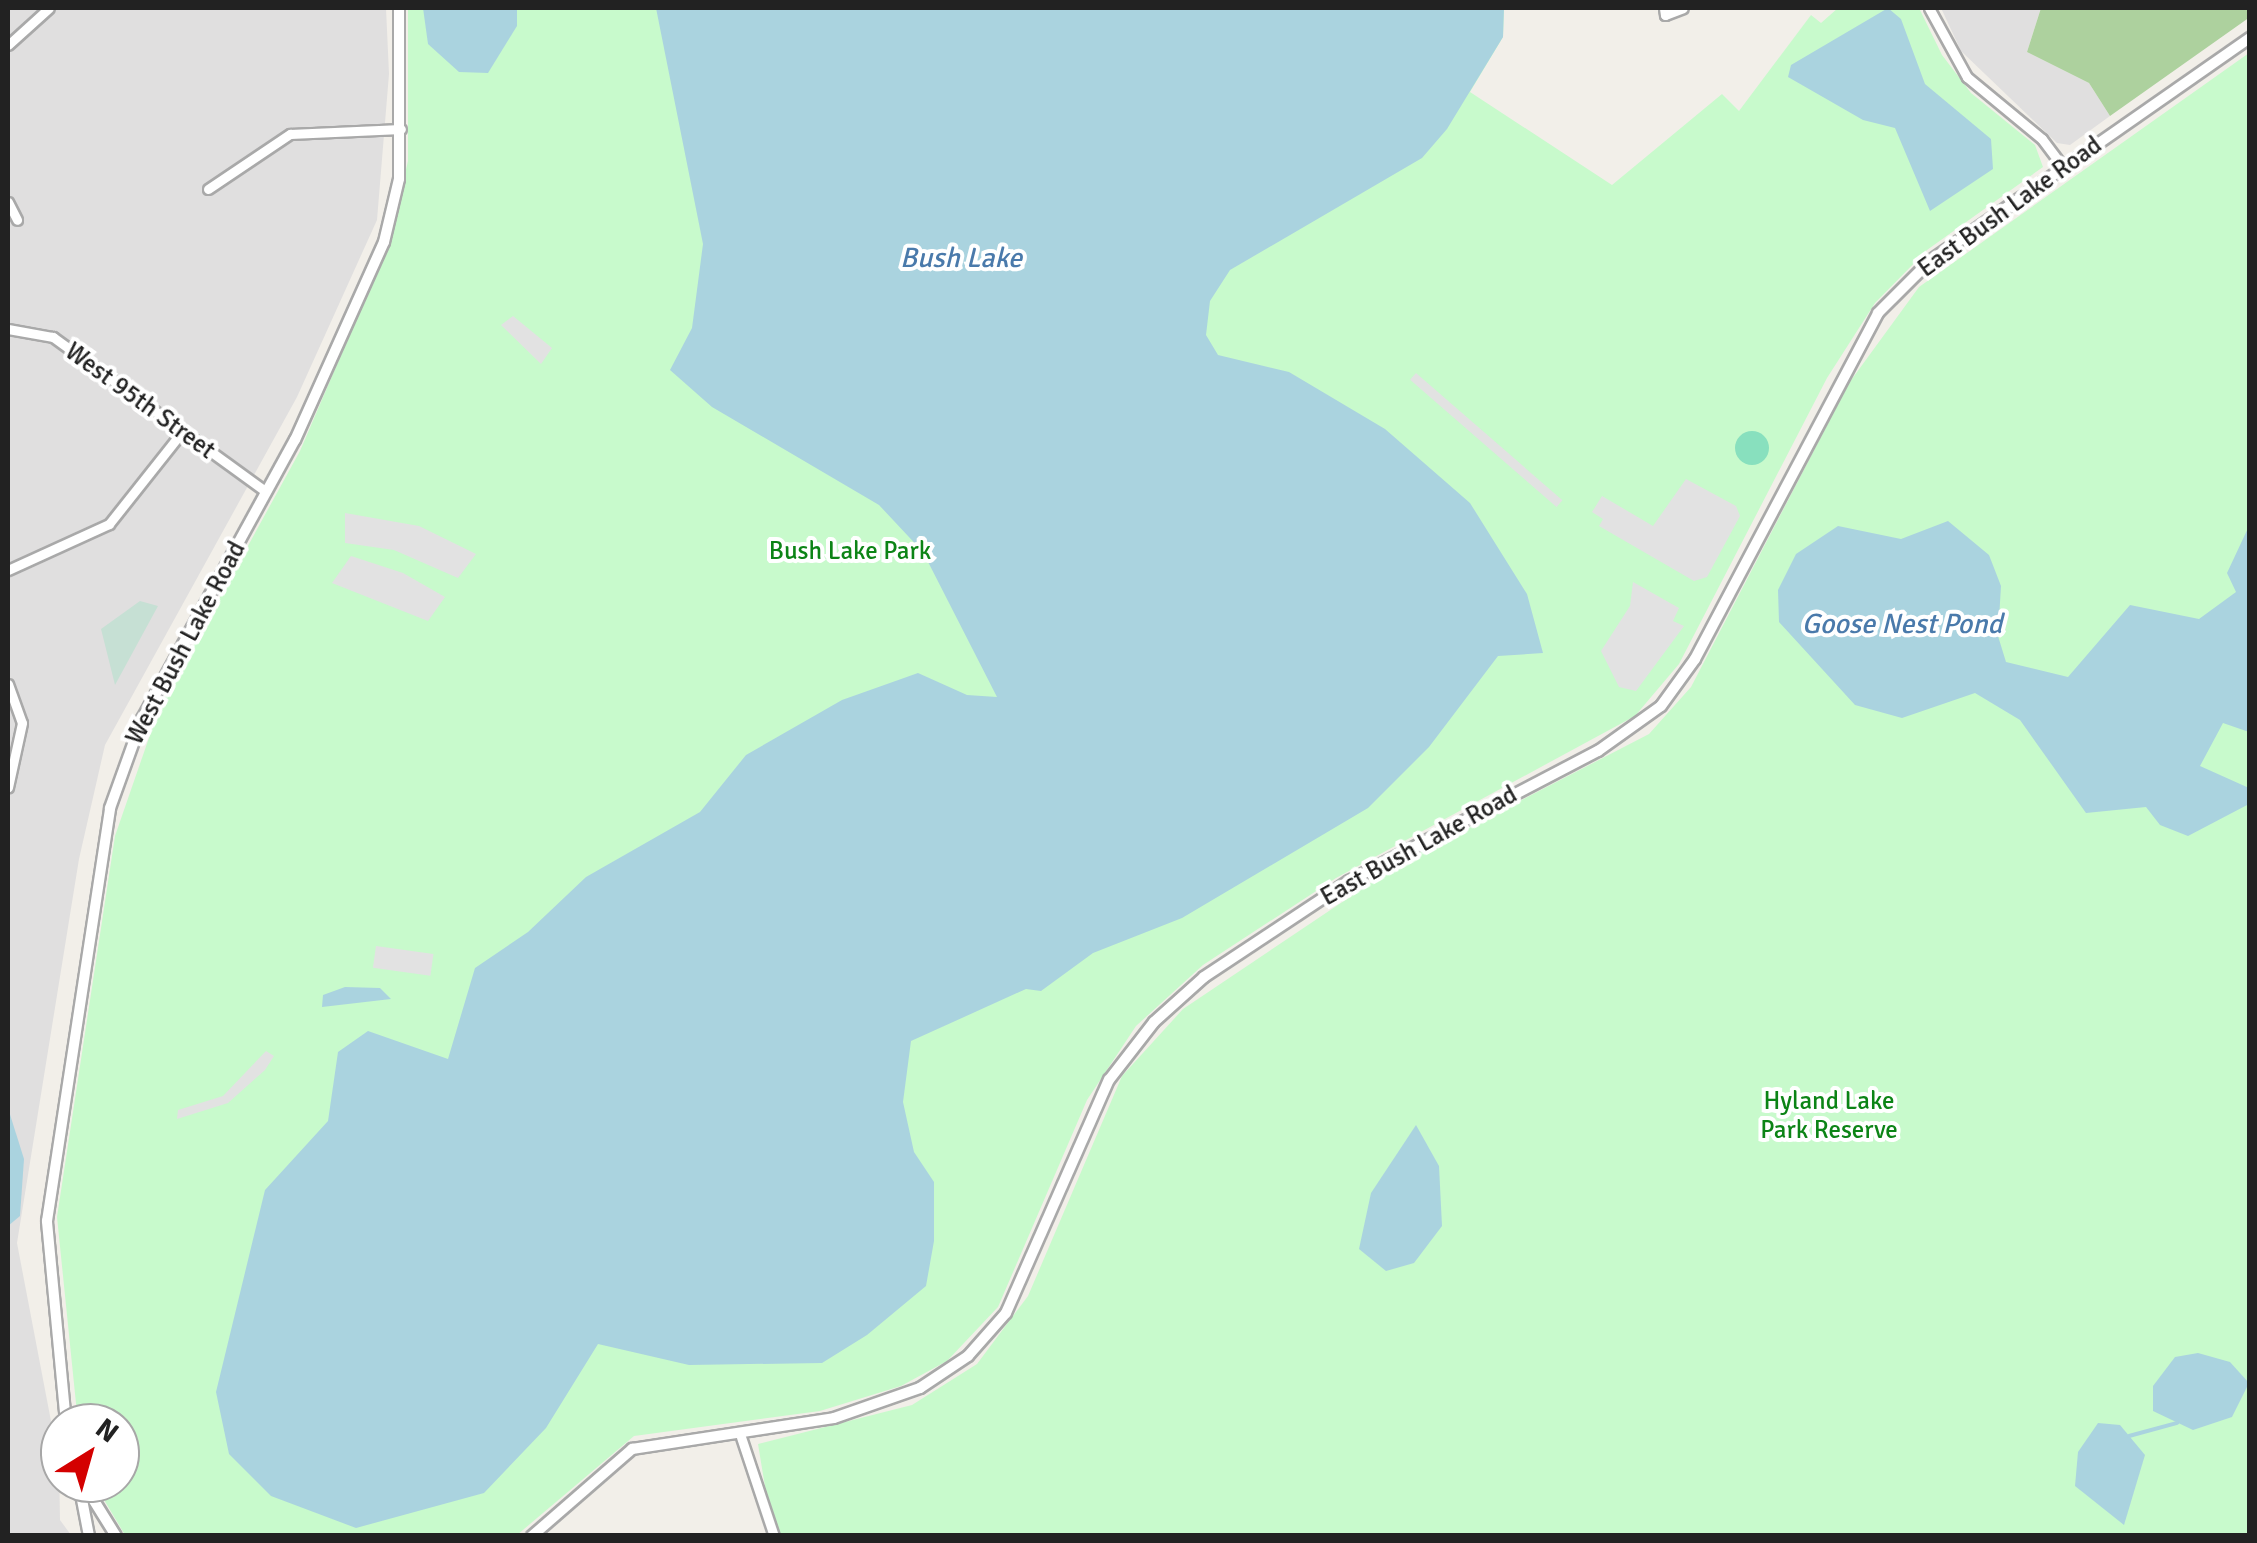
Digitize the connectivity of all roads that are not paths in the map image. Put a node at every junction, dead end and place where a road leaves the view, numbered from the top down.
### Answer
1 (49, 8) edge
2 (399, 8) edge
3 (1683, 8) edge
4 (1929, 8) edge
5 (1664, 11) edge
6 (2250, 38) edge
7 (8, 45) edge
8 (401, 130) junction
9 (2062, 167) junction
10 (208, 189) dead end
11 (8, 202) edge
12 (17, 220) dead end
13 (8, 328) edge
14 (181, 432) junction
15 (266, 492) junction
16 (8, 570) edge
17 (8, 684) edge
18 (8, 787) edge
19 (64, 1403) edge
20 (740, 1434) junction
21 (84, 1503) edge
22 (94, 1503) edge
23 (769, 1534) edge
24 (89, 1536) edge
25 (116, 1536) edge
26 (532, 1536) edge

1 - 7 street
2 - 8 street, West Bush Lake Road
3 - 5 street
4 - 9 street
6 - 9 street, East Bush Lake Road
8 - 10 street
8 - 15 street, West Bush Lake Road
9 - 20 street, East Bush Lake Road
11 - 12 street
13 - 14 street, West 95th Street
14 - 15 street, West 95th Street
14 - 16 street
15 - 19 street, West Bush Lake Road
17 - 18 street
20 - 23 street
20 - 26 street, East Bush Lake Road
21 - 24 street
22 - 25 street

